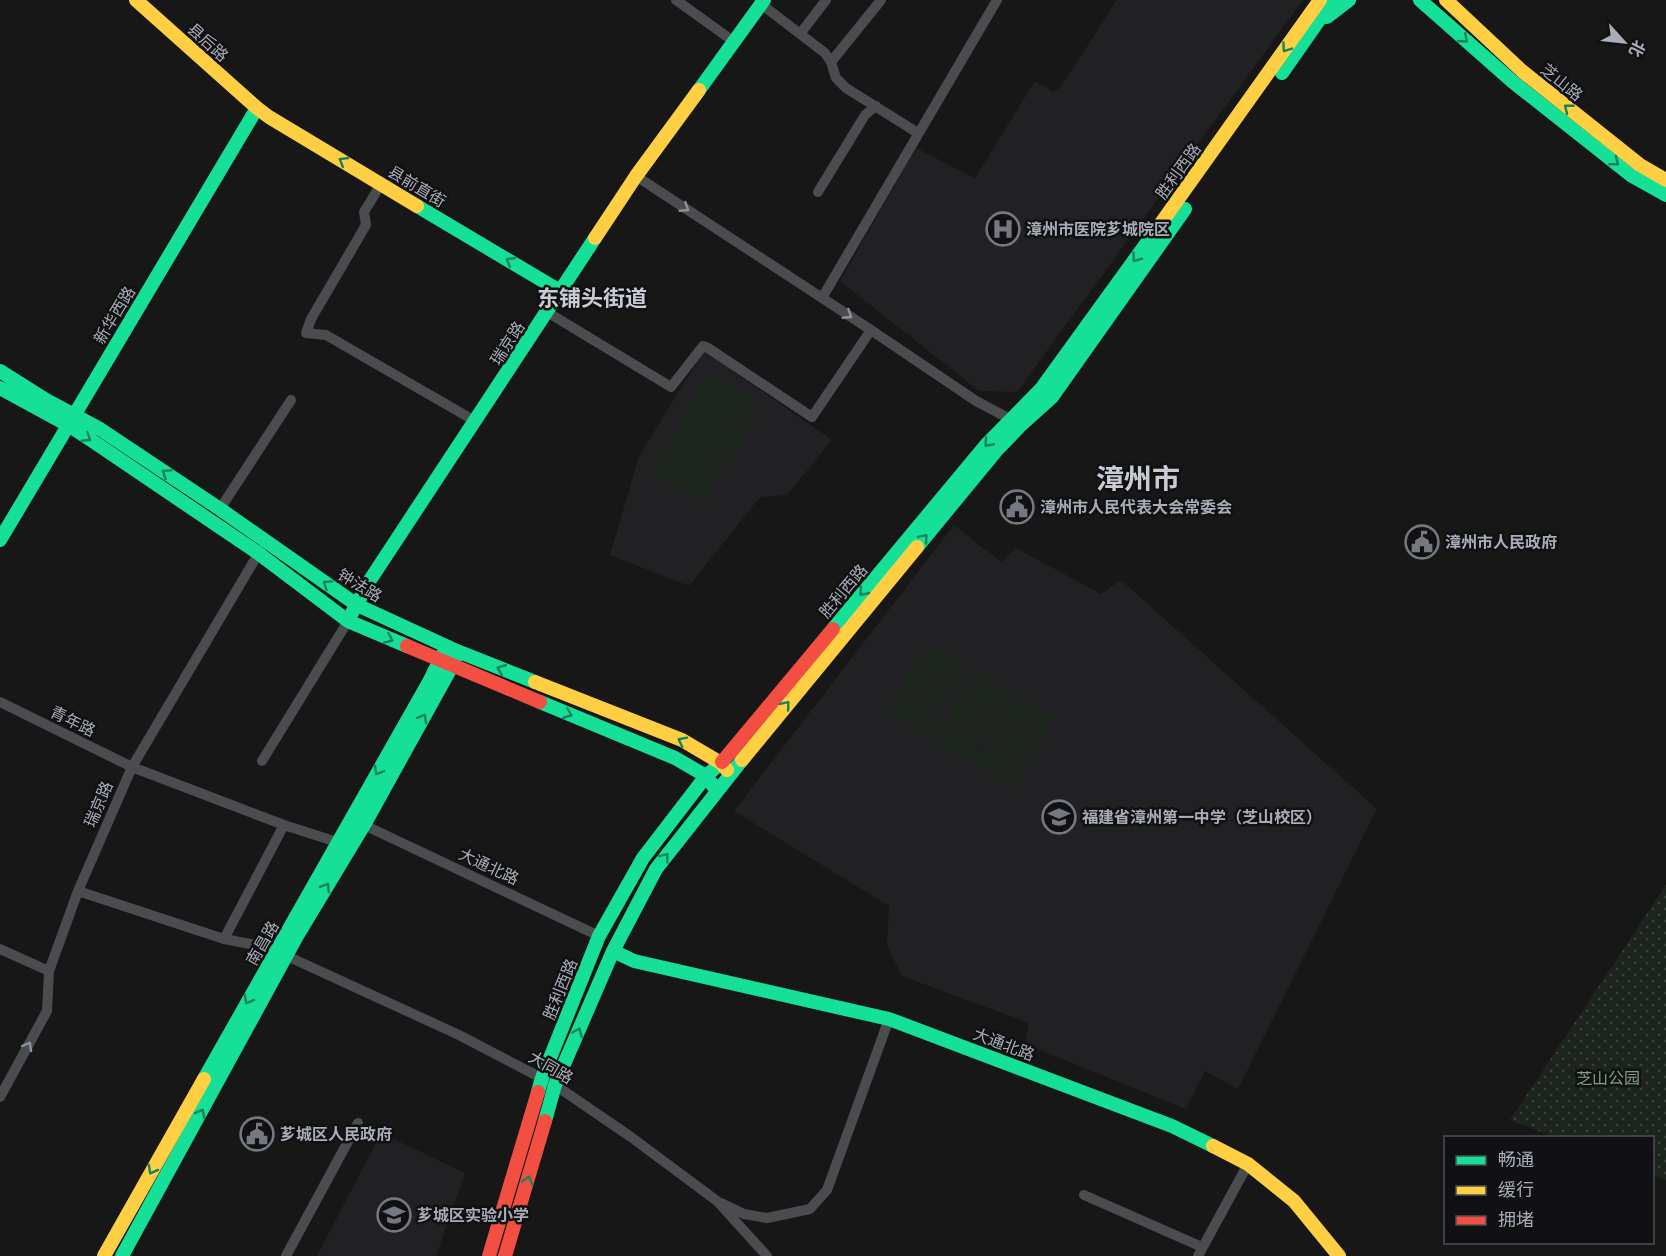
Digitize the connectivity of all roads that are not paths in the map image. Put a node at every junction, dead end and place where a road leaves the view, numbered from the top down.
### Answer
1 (136, 0) edge
2 (676, 0) edge
3 (826, 0) edge
4 (881, 0) edge
5 (997, 0) edge
6 (1320, 0) edge
7 (1334, 0) edge
8 (1349, 0) edge
9 (1420, 0) edge
10 (1446, 0) edge
11 (762, 2) edge
12 (1315, 27) junction
13 (800, 34) junction
14 (733, 41) junction
15 (831, 62) junction
16 (876, 106) junction
17 (257, 108) junction
18 (918, 133) junction
19 (636, 176) junction
20 (1666, 180) edge
21 (381, 184) junction
22 (818, 192) dead end
23 (1666, 195) edge
24 (560, 291) junction
25 (822, 297) junction
26 (547, 312) junction
27 (871, 330) junction
28 (0, 371) edge
29 (0, 388) edge
30 (291, 400) dead end
31 (71, 420) junction
32 (475, 421) junction
33 (1016, 422) junction
34 (220, 509) junction
35 (0, 540) edge
36 (266, 541) junction
37 (258, 553) junction
38 (357, 605) junction
39 (348, 621) junction
40 (452, 649) junction
41 (446, 664) junction
42 (0, 702) edge
43 (262, 761) dead end
44 (132, 767) junction
45 (726, 768) junction
46 (706, 776) junction
47 (717, 790) junction
48 (284, 825) junction
49 (364, 825) junction
50 (337, 842) junction
51 (78, 891) junction
52 (599, 936) junction
53 (224, 939) junction
54 (0, 949) edge
55 (613, 951) junction
56 (282, 953) junction
57 (49, 972) junction
58 (889, 1019) junction
59 (542, 1078) junction
60 (555, 1085) junction
61 (0, 1097) edge
62 (358, 1123) dead end
63 (1248, 1164) junction
64 (1084, 1195) dead end
65 (717, 1201) junction
66 (1200, 1251) edge
67 (104, 1256) edge
68 (122, 1256) edge
69 (286, 1256) edge
70 (489, 1256) edge
71 (505, 1256) edge
72 (766, 1256) edge
73 (1339, 1256) edge

1 - 17 main road, 县后路
2 - 14 street
3 - 13 street
4 - 15 street
5 - 18 street
6 -> 33 main road, 胜利西路
7 - 12 main road
8 - 12 main road
9 -> 23 main road
20 -> 10 main road, 芝山路
11 - 13 street
11 - 14 main road, 瑞京路
12 - 33 main road
13 - 15 street
14 - 19 main road, 瑞京路
15 - 16 street
16 - 18 street
16 - 22 street
21 -> 17 main road, 县前直街
17 - 31 main road, 新华西路
18 - 25 street
19 - 24 main road, 瑞京路
19 -> 25 street
24 -> 21 main road, 县前直街
21 - 32 street
24 - 26 main road, 瑞京路
25 -> 27 street
26 - 27 street
26 - 32 main road, 瑞京路
27 - 33 street
28 - 31 main road, 钟法路
29 - 31 main road, 钟法路
30 - 34 street
34 -> 31 main road, 钟法路
31 - 35 main road, 新华西路
31 -> 37 main road, 钟法路
32 - 38 main road, 瑞京路
33 - 45 main road, 胜利西路
34 - 36 main road, 钟法路
36 - 37 street, 瑞京路
38 -> 36 main road, 钟法路
37 - 39 main road, 钟法路
37 - 44 street, 瑞京路
38 - 39 main road, 瑞京路
38 - 40 main road, 钟法路
39 -> 41 main road, 钟法路
39 - 43 street
40 - 41 main road, 南昌路
45 -> 40 main road, 钟法路
41 -> 46 main road, 钟法路
49 -> 41 main road, 南昌路
41 -> 50 main road, 南昌路
42 - 44 street, 青年路
44 - 48 street, 青年路
44 - 51 street, 瑞京路
45 - 46 main road, 胜利西路
45 - 47 main road
46 - 47 main road, 钟法路
46 - 52 main road, 胜利西路
55 -> 47 main road
48 - 50 street, 青年路
48 - 53 street
49 - 52 street, 大通北路
56 -> 49 main road, 南昌路
50 - 56 main road, 南昌路
51 - 53 street, 大同路
51 - 57 street, 瑞京路
52 - 59 main road, 胜利西路
53 - 56 street, 大同路
54 - 57 street
55 - 58 main road, 大通北路
60 -> 55 main road
56 - 59 street, 大同路
56 -> 67 main road, 南昌路
68 -> 56 main road, 南昌路
61 -> 57 street, 瑞京路
58 - 63 main road, 大通北路
58 - 65 street
59 - 60 street, 大同路
59 - 70 main road, 胜利西路
60 - 65 street, 大同路
71 -> 60 main road
62 - 69 street
63 - 66 street
63 - 73 main road, 大通北路
64 - 66 street
65 - 72 street, 大同路

